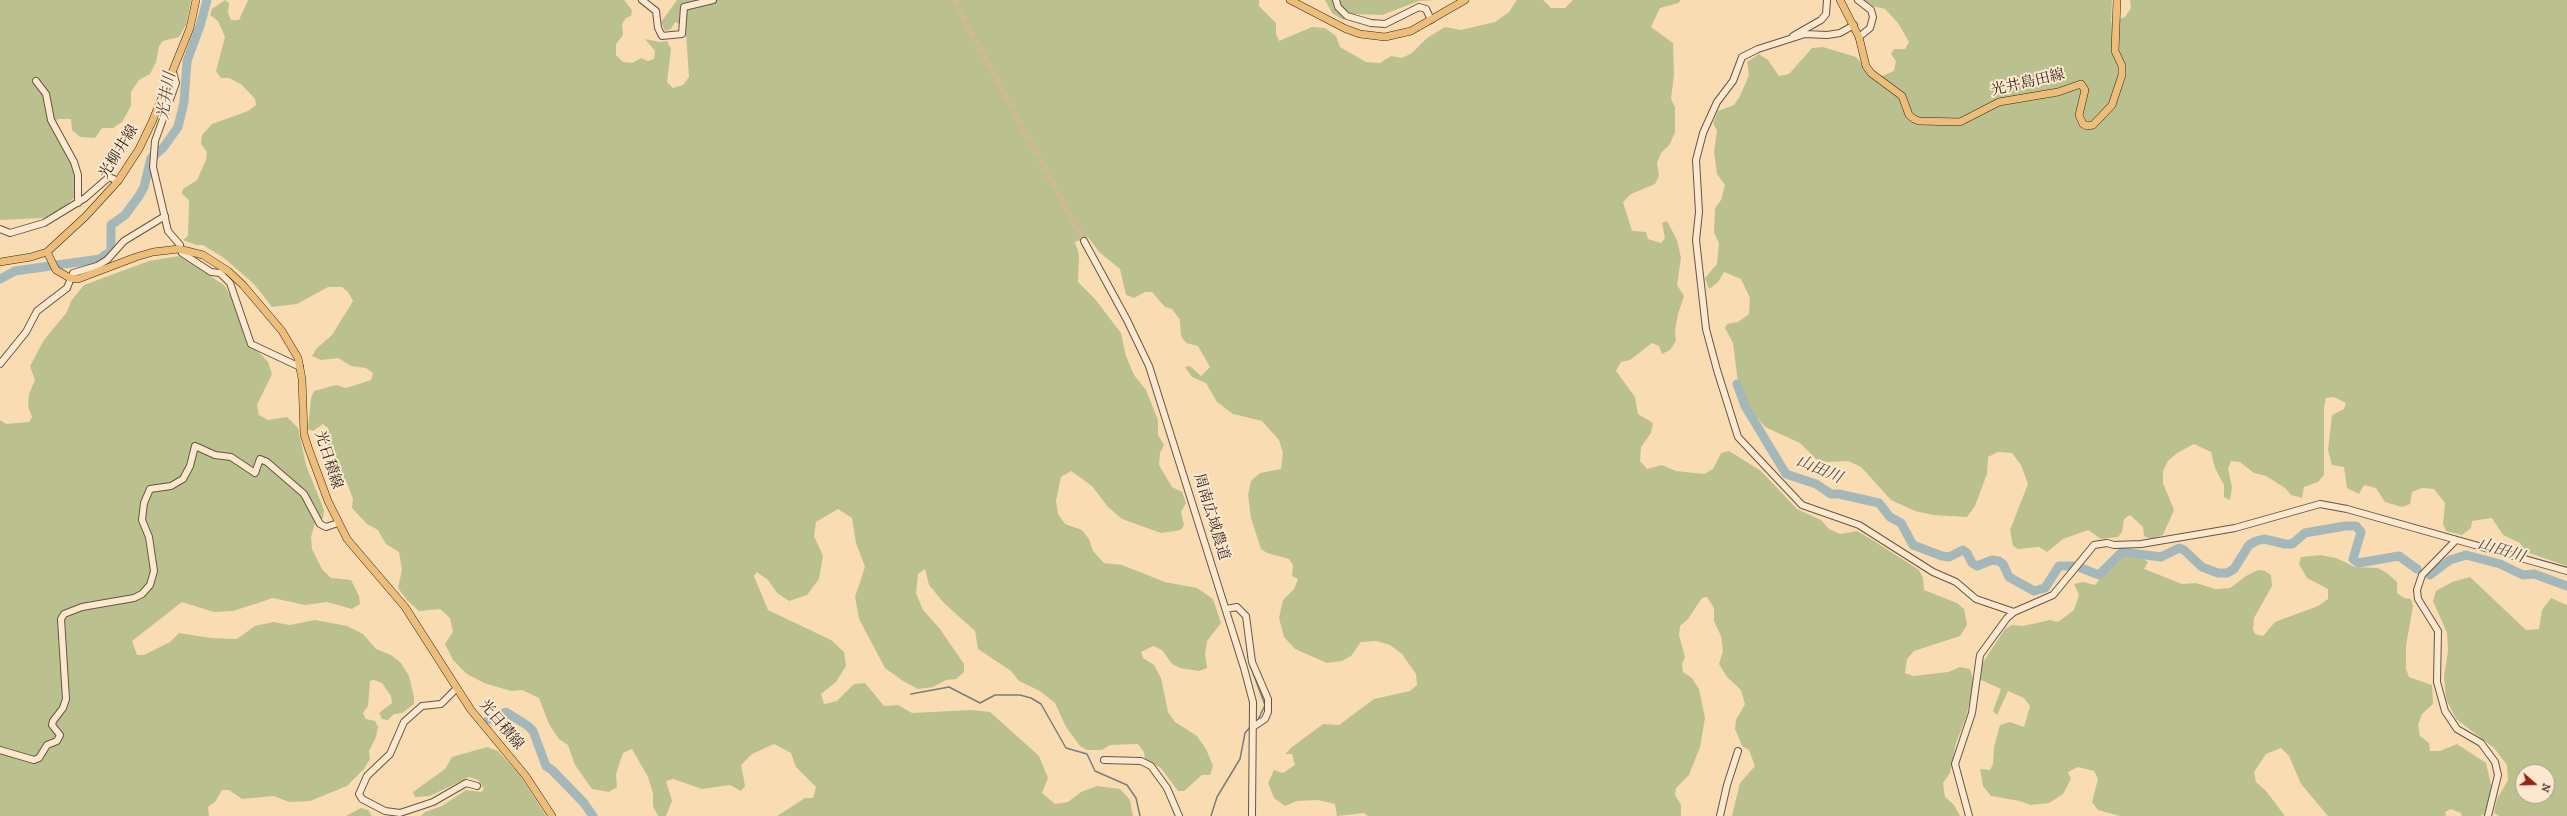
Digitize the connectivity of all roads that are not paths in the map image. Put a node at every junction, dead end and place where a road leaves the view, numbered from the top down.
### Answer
1 (196, 0) edge
2 (642, 0) edge
3 (714, 0) edge
4 (1290, 0) edge
5 (1336, 0) edge
6 (1464, 0) edge
7 (1827, 0) edge
8 (1840, 0) edge
9 (1858, 0) edge
10 (2117, 0) edge
11 (1432, 20) junction
12 (1854, 25) junction
13 (1859, 37) junction
14 (1789, 39) junction
15 (173, 72) junction
16 (36, 81) dead end
17 (118, 181) junction
18 (78, 203) junction
19 (165, 216) junction
20 (0, 229) edge
21 (1084, 241) tunnel mouth
22 (180, 245) dead end
23 (47, 252) junction
24 (182, 253) dead end
25 (0, 262) edge
26 (70, 278) junction
27 (0, 364) edge
28 (300, 367) junction
29 (338, 523) junction
30 (2456, 540) junction
31 (2567, 571) edge
32 (1226, 609) junction
33 (2014, 612) junction
34 (456, 689) junction
35 (1253, 727) junction
36 (0, 750) edge
37 (1738, 751) dead end
38 (1104, 760) dead end
39 (478, 786) dead end
40 (552, 816) edge
41 (1179, 816) edge
42 (1252, 816) edge
43 (1720, 816) edge
44 (1969, 816) edge
45 (2488, 816) edge

1 - 15 main road, 光柳井線
2 - 3 street
4 - 11 main road
5 - 11 street
6 - 11 main road
7 - 14 street
8 - 12 main road, 光井島田線
9 - 13 street
10 - 13 main road, 光井島田線
12 - 13 main road, 光井島田線
12 - 14 street
14 - 33 street
15 - 17 main road, 光柳井線
15 - 19 street
16 - 18 street
17 - 18 street
17 - 23 main road, 光柳井線
18 - 20 street
19 - 22 street
19 - 26 street
21 - 32 street, 周南広域農道
23 - 25 main road, 光柳井線
23 - 26 main road
24 - 28 street
26 - 27 street
26 - 28 main road, 光日積線
28 - 29 main road, 光日積線
29 - 34 main road, 光日積線
29 - 36 street
30 - 31 street
30 - 33 street
30 - 45 street
32 - 35 street, 周南広域農道
32 - 35 street
33 - 44 street
34 - 39 street
34 - 40 main road, 光日積線
35 - 42 street, 周南広域農道
37 - 43 street
38 - 41 street

